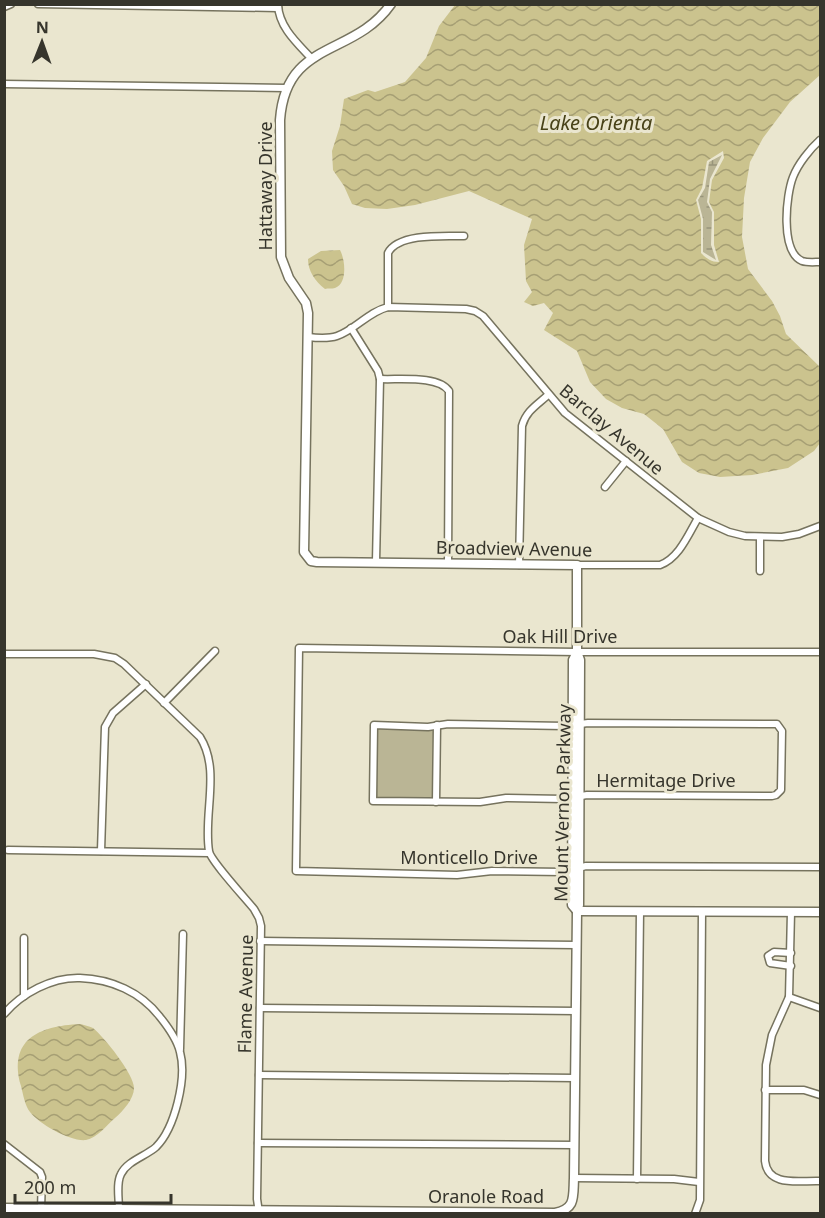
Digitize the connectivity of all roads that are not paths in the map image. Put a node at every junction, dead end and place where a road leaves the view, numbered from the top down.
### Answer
1 (11, 4) edge
2 (38, 4) edge
3 (391, 4) edge
4 (278, 6) edge
5 (4, 7) edge
6 (311, 58) junction
7 (4, 84) edge
8 (286, 88) junction
9 (820, 140) edge
10 (464, 236) dead end
11 (820, 262) edge
12 (388, 307) junction
13 (351, 328) junction
14 (308, 338) junction
15 (380, 380) junction
16 (548, 395) junction
17 (626, 461) junction
18 (604, 487) dead end
19 (698, 518) junction
20 (820, 526) edge
21 (760, 537) junction
22 (307, 557) joint
23 (376, 562) junction
24 (447, 564) junction
25 (519, 565) junction
26 (577, 566) junction
27 (760, 571) dead end
28 (215, 651) dead end
29 (577, 652) junction
30 (820, 652) edge
31 (4, 654) edge
32 (146, 684) junction
33 (164, 703) junction
34 (576, 724) junction
35 (437, 725) junction
36 (575, 796) junction
37 (436, 802) junction
38 (8, 850) dead end
39 (101, 852) junction
40 (209, 853) junction
41 (820, 867) edge
42 (575, 869) junction
43 (296, 871) joint
44 (577, 911) junction
45 (640, 911) junction
46 (702, 911) junction
47 (791, 912) junction
48 (820, 912) edge
49 (183, 934) dead end
50 (24, 938) dead end
51 (260, 941) junction
52 (576, 945) junction
53 (791, 953) junction
54 (790, 966) junction
55 (24, 996) junction
56 (789, 997) junction
57 (260, 1008) junction
58 (820, 1008) edge
59 (576, 1011) junction
60 (4, 1014) edge
61 (180, 1052) junction
62 (259, 1075) junction
63 (575, 1078) junction
64 (765, 1090) junction
65 (820, 1095) edge
66 (258, 1143) junction
67 (4, 1144) edge
68 (574, 1145) junction
69 (574, 1178) junction
70 (637, 1179) junction
71 (820, 1181) edge
72 (699, 1182) junction
73 (4, 1208) edge
74 (41, 1209) junction
75 (119, 1210) junction
76 (572, 1210) edge
77 (259, 1212) edge
78 (695, 1214) edge

1 - 5 street
2 - 4 street
3 - 6 street, Hattaway Drive
4 - 6 street
6 - 8 street, Hattaway Drive
7 - 8 street
8 - 14 street, Hattaway Drive
9 - 11 street
10 - 12 street
12 - 13 street, Barclay Avenue
12 - 16 street, Barclay Avenue
13 - 14 street, Barclay Avenue
13 - 15 street
14 - 22 street, Hattaway Drive
15 - 23 street
15 - 24 street
16 - 17 street, Barclay Avenue
16 - 25 street
17 - 18 street
17 - 19 street, Barclay Avenue
19 - 21 street, Barclay Avenue
19 - 26 street, Broadview Avenue
20 - 21 street, Barclay Avenue
21 - 27 street
22 - 23 street, Broadview Avenue
23 - 24 street, Broadview Avenue
24 - 25 street, Broadview Avenue
25 - 26 street, Broadview Avenue
26 - 29 street, Mount Vernon Parkway
28 - 33 street
29 - 30 street, Oak Hill Drive
29 - 34 street, Mount Vernon Parkway
29 - 43 street, Oak Hill Drive
31 - 32 street
32 - 33 street
32 - 39 street
33 - 40 street
34 - 35 street
34 - 36 street, Mount Vernon Parkway
34 - 36 street, Hermitage Drive
35 - 37 street
35 - 37 street, Hermitage Drive
36 - 37 street, Hermitage Drive
36 - 42 street, Mount Vernon Parkway
38 - 39 street
39 - 40 street
40 - 51 street, Flame Avenue
41 - 42 street, Monticello Drive
42 - 43 street, Monticello Drive
42 - 44 street, Mount Vernon Parkway
44 - 45 street
44 - 52 street, Oranole Road
45 - 46 street
45 - 70 street
46 - 47 street
46 - 72 street
47 - 48 street
47 - 53 street
49 - 61 street
50 - 55 street
51 - 52 street
51 - 57 street, Flame Avenue
52 - 59 street, Oranole Road
53 - 54 street
53 - 54 street
54 - 56 street
55 - 60 street
55 - 61 street
56 - 58 street
56 - 64 street
57 - 59 street
57 - 62 street, Flame Avenue
59 - 63 street, Oranole Road
61 - 75 street
62 - 63 street
62 - 66 street, Flame Avenue
63 - 68 street, Oranole Road
64 - 65 street
64 - 71 street
66 - 68 street
66 - 77 street, Flame Avenue
67 - 74 street
68 - 69 street, Oranole Road
69 - 70 street
69 - 76 street, Oranole Road
70 - 72 street
72 - 78 street
73 - 74 street, Oranole Road
74 - 75 street, Oranole Road
75 - 77 street, Oranole Road
76 - 77 street, Oranole Road

